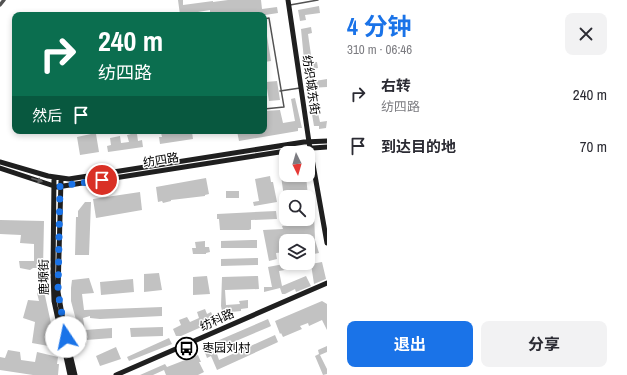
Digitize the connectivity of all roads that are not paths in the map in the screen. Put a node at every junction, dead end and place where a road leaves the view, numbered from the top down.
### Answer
1 (318, 0) edge
2 (288, 2) edge
3 (267, 18) edge
4 (302, 88) junction
5 (280, 91) junction
6 (267, 109) edge
7 (327, 141) edge
8 (310, 145) junction
9 (327, 147) edge
10 (0, 162) edge
11 (0, 168) edge
12 (54, 178) junction
13 (61, 179) junction
14 (54, 186) junction
15 (60, 186) junction
16 (327, 243) edge
17 (327, 283) edge
18 (127, 373) edge
19 (70, 375) edge
20 (75, 375) edge
21 (116, 375) edge

1 - 2 lane
2 - 4 street, 纺织城东街
3 - 5 lane
4 - 5 lane
4 - 8 street, 纺织城东街
5 - 6 lane
7 - 8 street, 纺四路
8 - 9 street, 纺四路
8 - 13 street, 纺四路
8 - 15 street, 纺四路
8 - 16 street, 纺织城东街
10 - 12 street, 纺四路
11 -> 14 street, 纺四路
12 - 13 street, 纺四路
12 - 14 street, 鹿塬街
13 - 15 street, 鹿塬街
14 - 15 street, 纺四路
14 - 19 street, 鹿塬街
15 - 20 street, 鹿塬街
17 - 18 street, 纺科路
18 - 21 street, 纺科路

